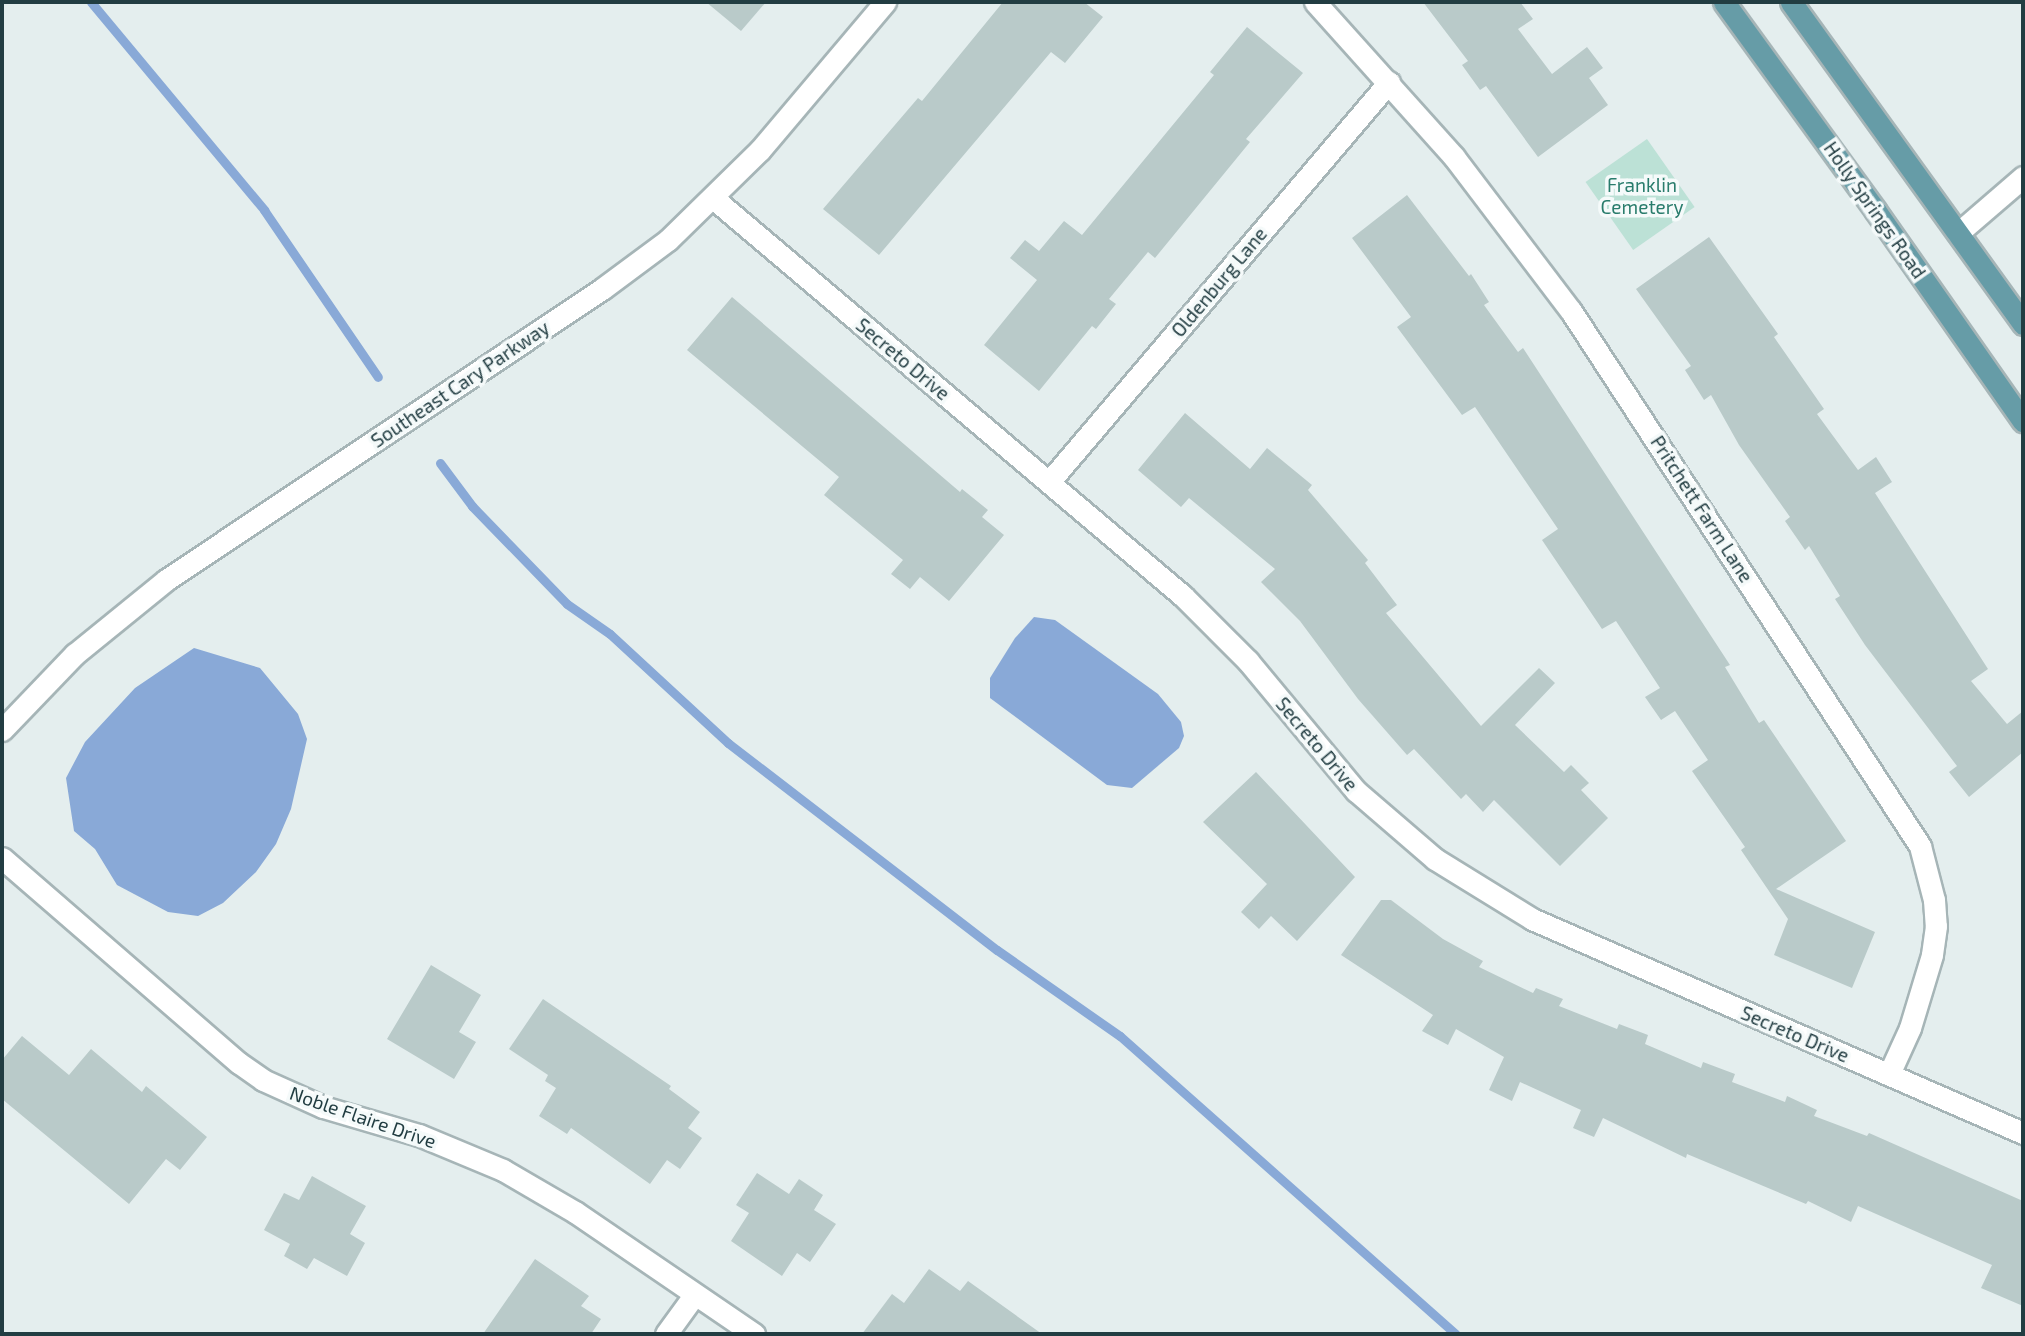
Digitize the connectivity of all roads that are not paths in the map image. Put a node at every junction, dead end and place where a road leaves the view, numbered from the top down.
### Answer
1 (885, 2) edge
2 (1315, 2) edge
3 (1724, 2) edge
4 (1791, 2) edge
5 (1389, 82) junction
6 (2023, 177) edge
7 (713, 198) junction
8 (1958, 233) junction
9 (2023, 324) edge
10 (2023, 421) edge
11 (1049, 482) junction
12 (2, 730) edge
13 (2, 858) edge
14 (1889, 1074) junction
15 (2023, 1133) edge
16 (695, 1294) junction
17 (666, 1334) edge
18 (754, 1334) edge

1 - 7 street, Southeast Cary Parkway
2 - 5 street, Pritchett Farm Lane
3 - 10 main road, Holly Springs Road
4 - 8 main road
5 - 11 street, Oldenburg Lane
5 - 14 street, Pritchett Farm Lane
6 - 8 street
7 - 11 street, Secreto Drive
7 - 12 street, Southeast Cary Parkway
8 - 9 main road
11 - 14 street, Secreto Drive
13 - 16 street, Noble Flaire Drive
14 - 15 street, Secreto Drive
16 - 17 street
16 - 18 street, Noble Flaire Drive

